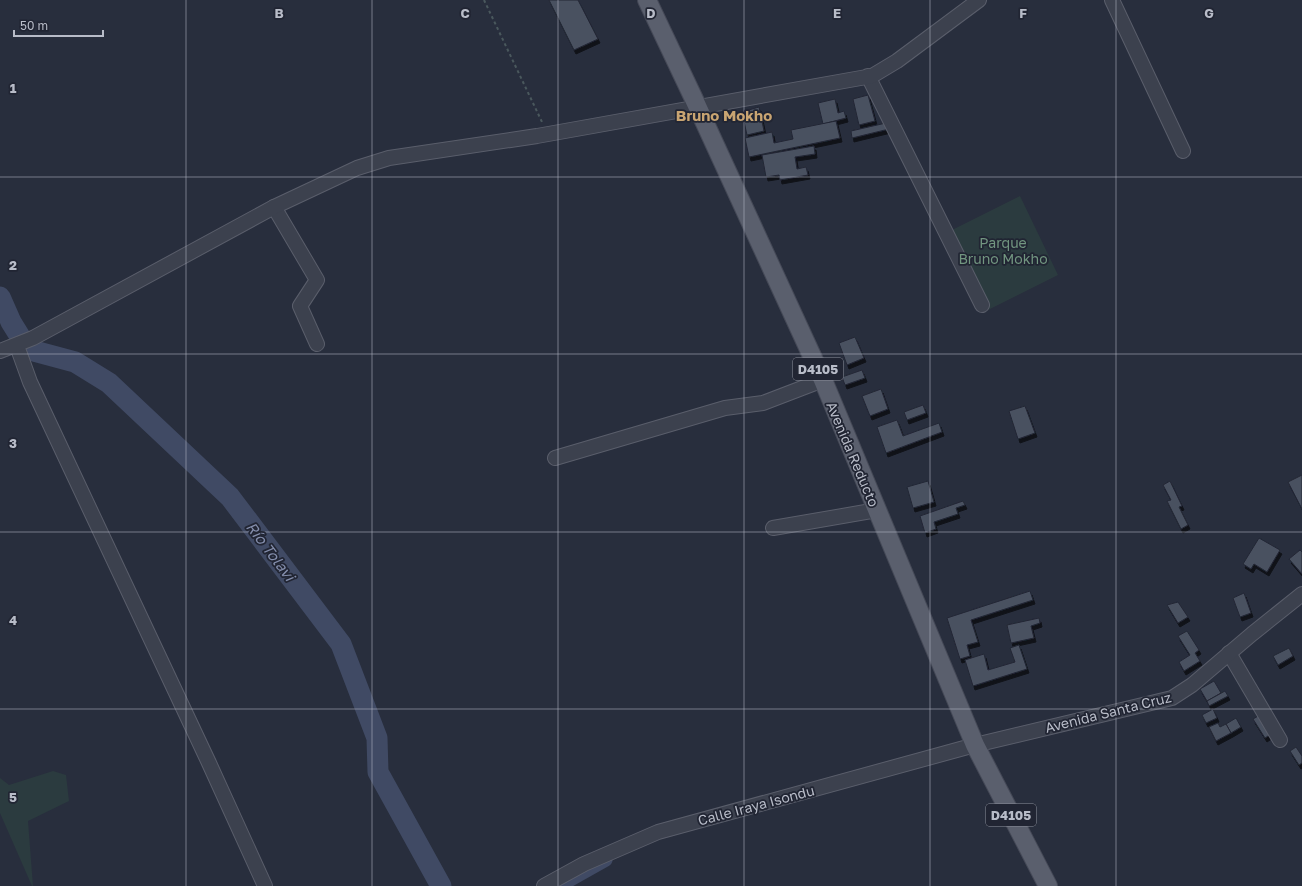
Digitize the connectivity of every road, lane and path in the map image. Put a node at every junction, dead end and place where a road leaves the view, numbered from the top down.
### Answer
1 (484, 0) edge
2 (647, 0) edge
3 (979, 0) edge
4 (1112, 0) edge
5 (868, 76) junction
6 (698, 107) junction
7 (547, 134) junction
8 (1183, 151) dead end
9 (274, 207) junction
10 (982, 305) dead end
11 (317, 344) dead end
12 (18, 345) junction
13 (0, 351) edge
14 (823, 380) junction
15 (555, 458) dead end
16 (877, 510) junction
17 (773, 528) dead end
18 (1302, 594) edge
19 (1229, 653) junction
20 (1280, 740) dead end
21 (976, 745) junction
22 (265, 886) edge
23 (544, 886) edge
24 (1048, 886) edge

1 - 7 path
2 - 6 main road, Avenida Reducto / D4105
3 - 5 street
4 - 8 street
5 - 6 street
5 - 10 street
6 - 7 street
6 - 14 main road, Avenida Reducto / D4105
7 - 9 street
9 - 11 street
9 - 12 street
12 - 13 street
12 - 22 street
14 - 15 street
14 - 16 main road, Avenida Reducto / D4105
16 - 17 street
16 - 21 main road, Avenida Reducto / D4105
18 - 19 street, Avenida Santa Cruz
19 - 20 street
19 - 21 street, Avenida Santa Cruz
21 - 23 street, Calle Iraya Isondu
21 - 24 main road, Avenida Reducto / D4105

